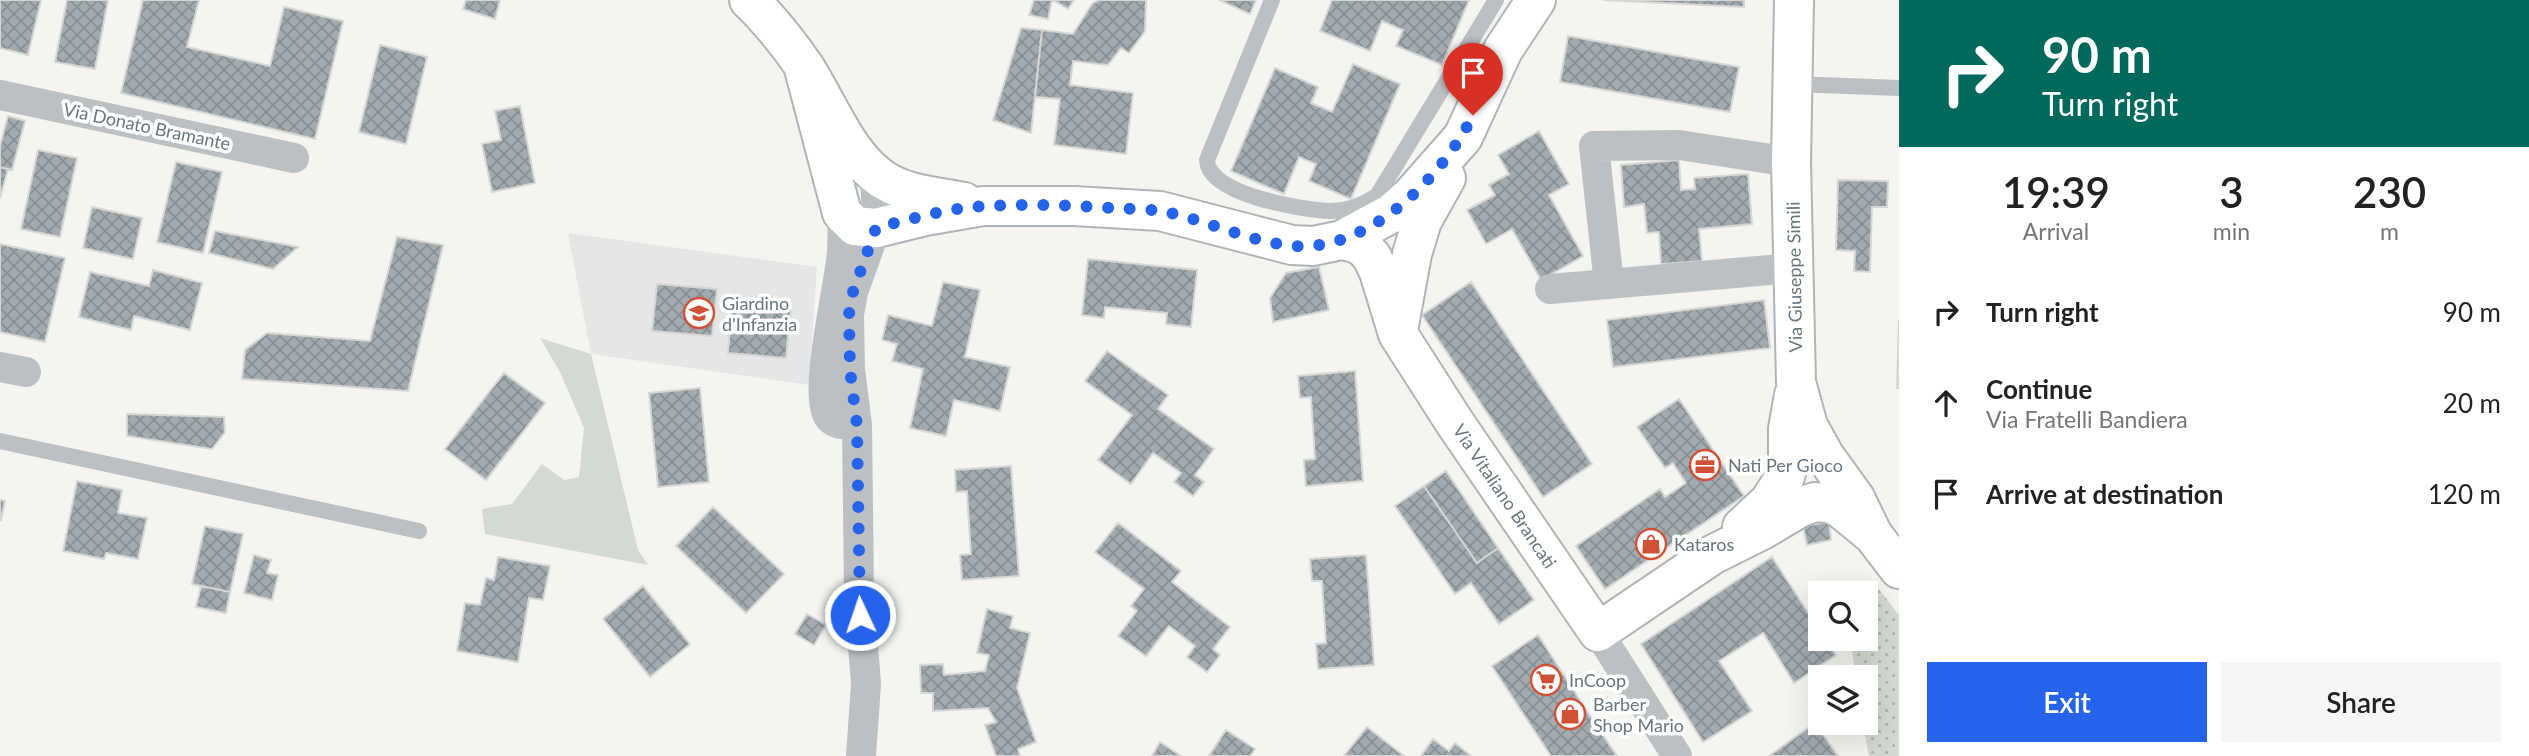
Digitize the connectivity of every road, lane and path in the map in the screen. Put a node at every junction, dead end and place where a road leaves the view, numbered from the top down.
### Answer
1 (749, 0) edge
2 (1272, 0) edge
3 (1496, 0) edge
4 (1536, 0) edge
5 (1794, 0) edge
6 (803, 65) junction
7 (1794, 84) junction
8 (1899, 88) edge
9 (0, 95) edge
10 (1462, 137) junction
11 (294, 158) dead end
12 (1791, 162) junction
13 (873, 173) junction
14 (984, 206) junction
15 (859, 220) junction
16 (1342, 240) junction
17 (1793, 268) junction
18 (1609, 284) junction
19 (1550, 289) dead end
20 (1398, 334) junction
21 (1796, 382) junction
22 (0, 441) edge
23 (419, 530) dead end
24 (1873, 535) junction
25 (1712, 555) junction
26 (1899, 569) edge
27 (1598, 632) junction
28 (861, 756) edge
29 (1677, 756) edge

1 - 6 street
2 - 3 lane
4 - 10 street
5 - 7 street, Via Giuseppe Simili
6 - 13 street
6 - 15 street
7 - 8 lane
7 - 12 street, Via Giuseppe Simili
9 - 11 street, Via Donato Bramante
10 - 16 street
10 - 20 street
12 - 17 street, Via Giuseppe Simili
12 - 18 street
13 - 14 street
13 - 15 street
14 - 15 street
14 - 16 street
15 - 28 street
16 - 20 street, Via Vitaliano Brancati
17 - 18 street
17 - 21 street, Via Giuseppe Simili
18 - 19 street
20 - 27 street, Via Vitaliano Brancati
21 - 24 street, Via Giuseppe Simili
21 - 25 street
22 - 23 lane
24 - 25 street, Via Giuseppe Simili
24 - 26 street, Via Giuseppe Simili
25 - 27 street, Via Giuseppe Simili
27 - 29 street, Via Vitaliano Brancati

